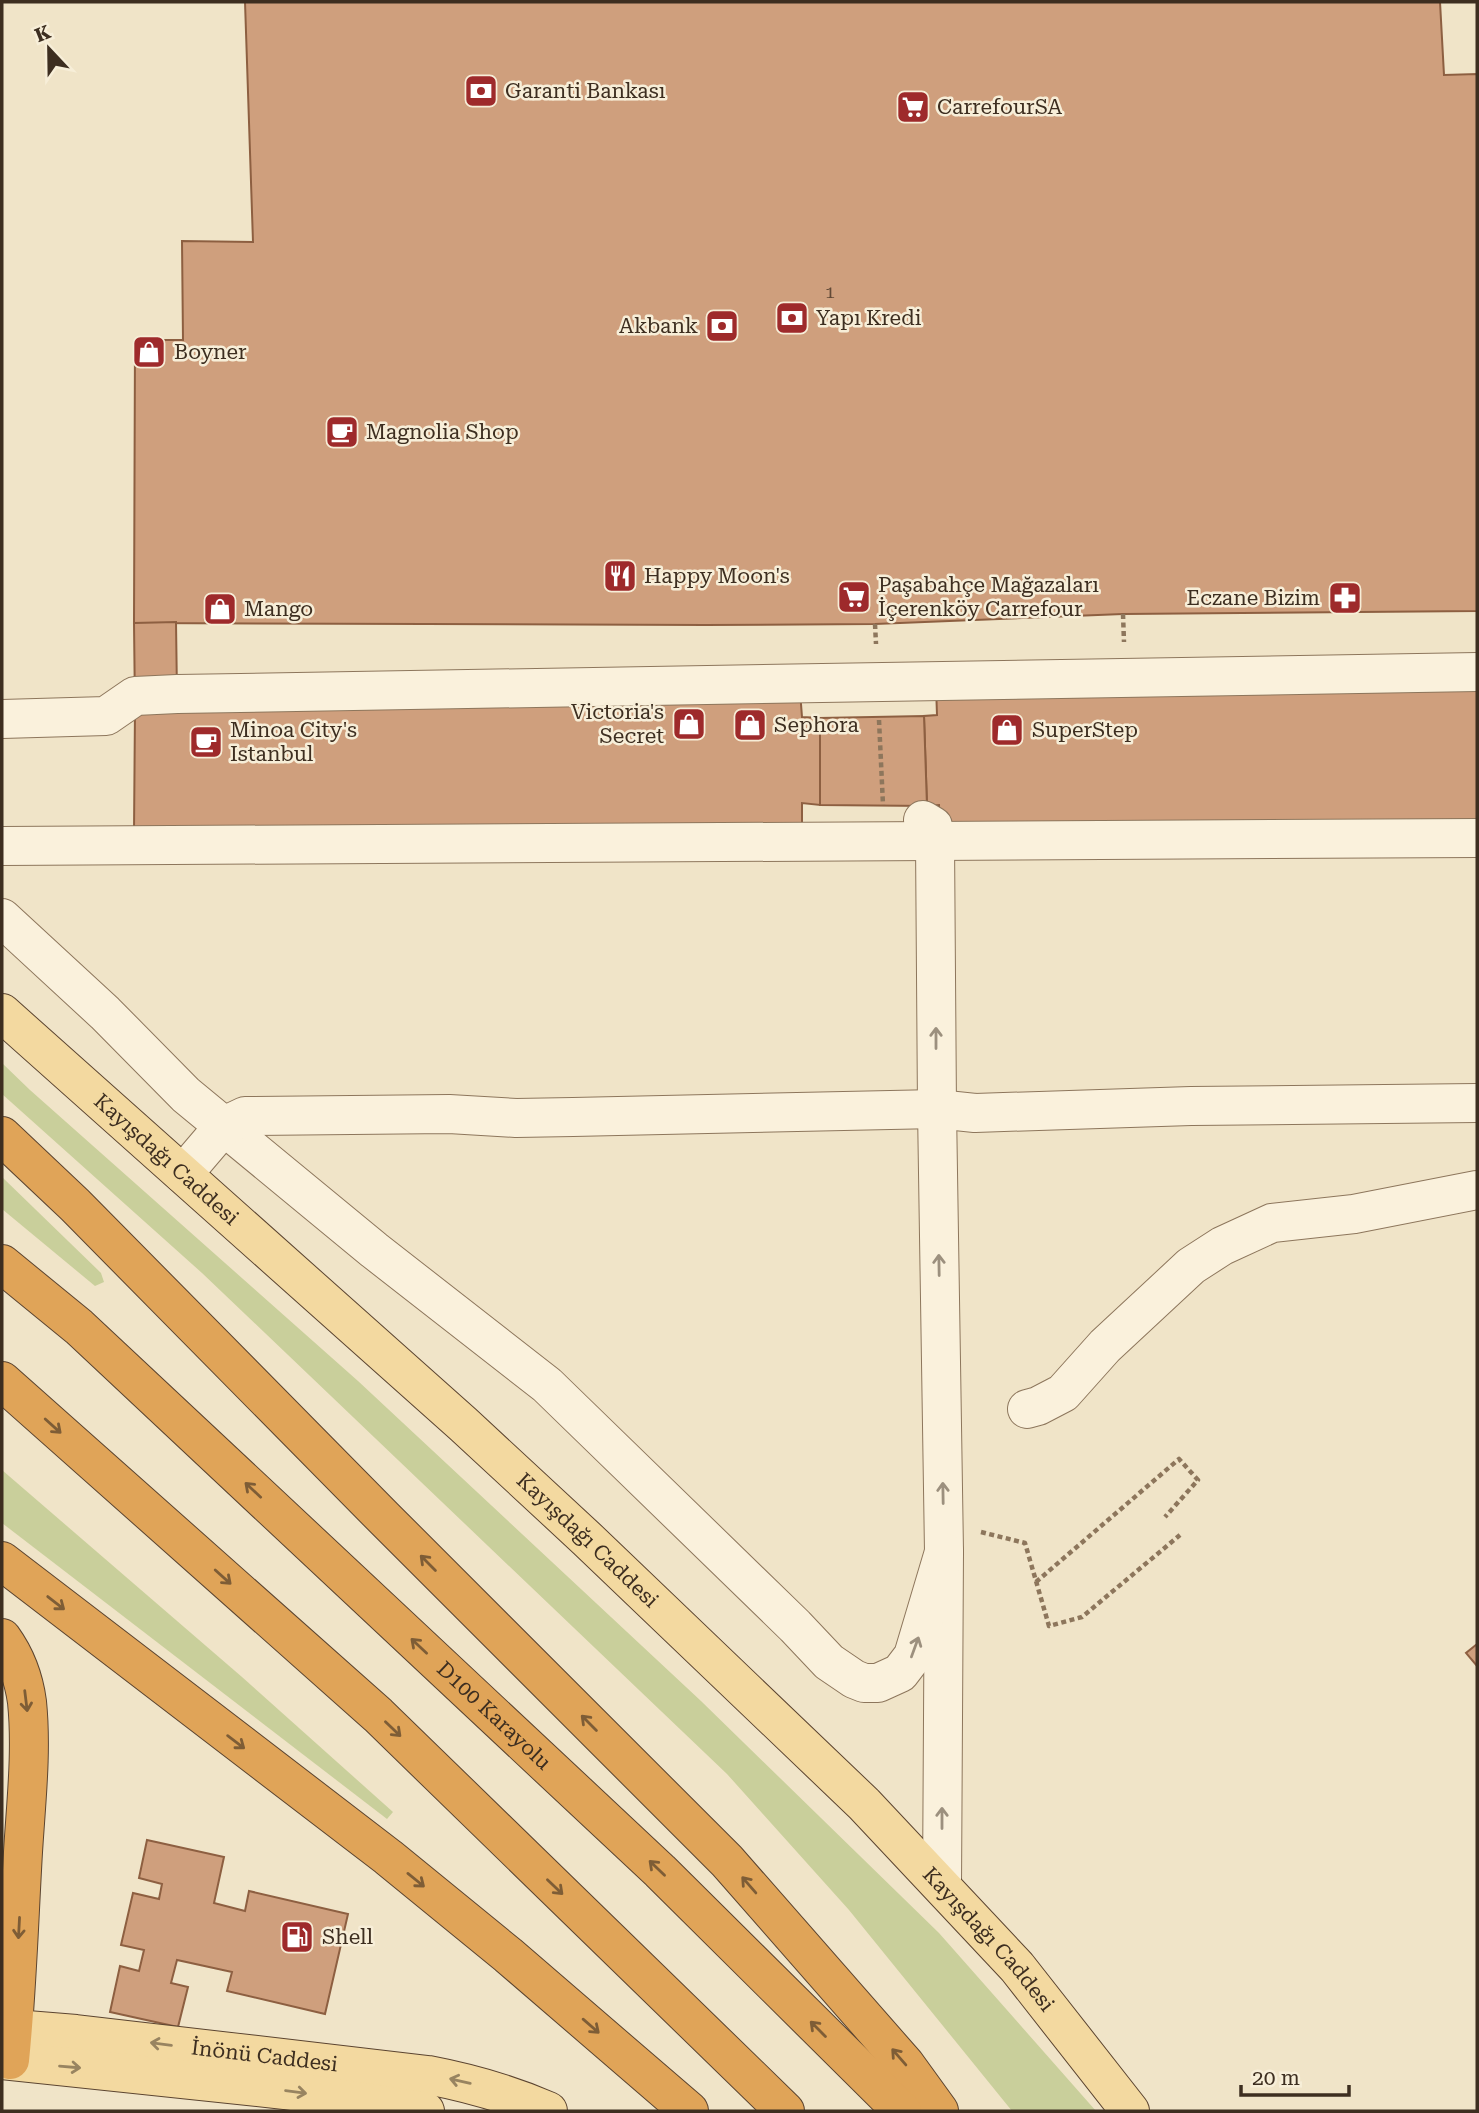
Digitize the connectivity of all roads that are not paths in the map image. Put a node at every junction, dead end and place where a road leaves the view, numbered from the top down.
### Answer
1 (1477, 672) edge
2 (2, 719) edge
3 (1477, 838) edge
4 (834, 841) junction
5 (935, 841) junction
6 (2, 846) edge
7 (2, 918) edge
8 (2, 1013) edge
9 (1477, 1102) edge
10 (937, 1109) junction
11 (223, 1126) junction
12 (2, 1136) edge
13 (183, 1174) junction
14 (1477, 1190) edge
15 (2, 1242) edge
16 (2, 1264) edge
17 (79, 1327) junction
18 (2, 1381) edge
19 (1027, 1409) dead end
20 (960, 1541) junction
21 (2, 1561) edge
22 (2, 1638) edge
23 (942, 1886) junction
24 (7, 2044) edge
25 (538, 2108) edge
26 (425, 2111) edge
27 (689, 2111) edge
28 (785, 2111) edge
29 (902, 2111) edge
30 (939, 2111) edge
31 (1130, 2111) edge

1 - 2 street
3 - 5 street
4 - 5 street
4 - 5 street
4 - 6 street
10 -> 5 street
7 - 11 street
8 - 13 main road, Kayışdağı Caddesi
9 - 10 street
10 - 11 street
20 -> 10 street
11 - 13 street
11 -> 20 street
30 -> 12 highway
13 - 23 main road, Kayışdağı Caddesi
14 - 19 street
15 - 17 highway
16 - 17 highway
29 -> 17 highway, D100 Karayolu
18 -> 28 highway
23 -> 20 street
21 -> 27 highway
22 -> 24 highway
23 - 31 main road, Kayışdağı Caddesi
25 -> 24 main road, İnönü Caddesi
24 -> 26 main road, İnönü Caddesi

